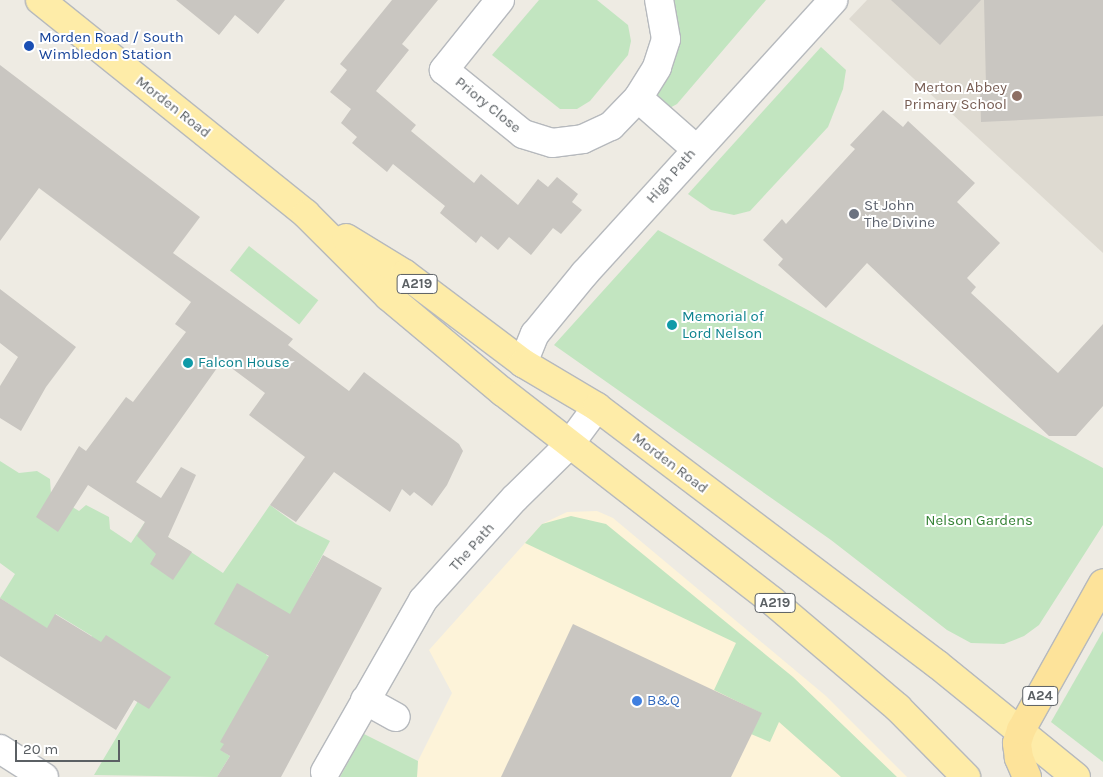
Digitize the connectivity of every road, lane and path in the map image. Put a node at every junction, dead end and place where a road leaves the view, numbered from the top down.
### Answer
1 (40, 0) edge
2 (500, 0) edge
3 (659, 0) edge
4 (833, 0) edge
5 (638, 98) junction
6 (695, 148) junction
7 (306, 214) junction
8 (523, 363) junction
9 (597, 408) junction
10 (569, 445) junction
11 (1103, 583) edge
12 (365, 700) junction
13 (396, 717) dead end
14 (1021, 730) junction
15 (0, 749) edge
16 (325, 772) dead end
17 (44, 777) edge
18 (966, 777) edge
19 (1027, 777) edge
20 (1076, 777) edge

1 - 7 main road, Morden Road / A219
2 - 5 street, Priory Close
3 - 5 street, Priory Close
4 - 6 street, High Path
5 - 6 street
6 - 8 street, High Path
7 - 8 main road, Morden Road / A219
7 - 10 main road, Morden Road / A219
8 - 9 main road, Morden Road / A219
9 - 10 street, The Path
9 - 14 main road, Morden Road / A219
10 - 12 street, The Path
10 - 18 main road, Morden Road / A219
11 - 14 highway, A24
12 - 13 street
12 - 16 street, The Path
14 - 19 highway, A24
14 - 20 main road, Morden Road / A219
15 - 17 street

